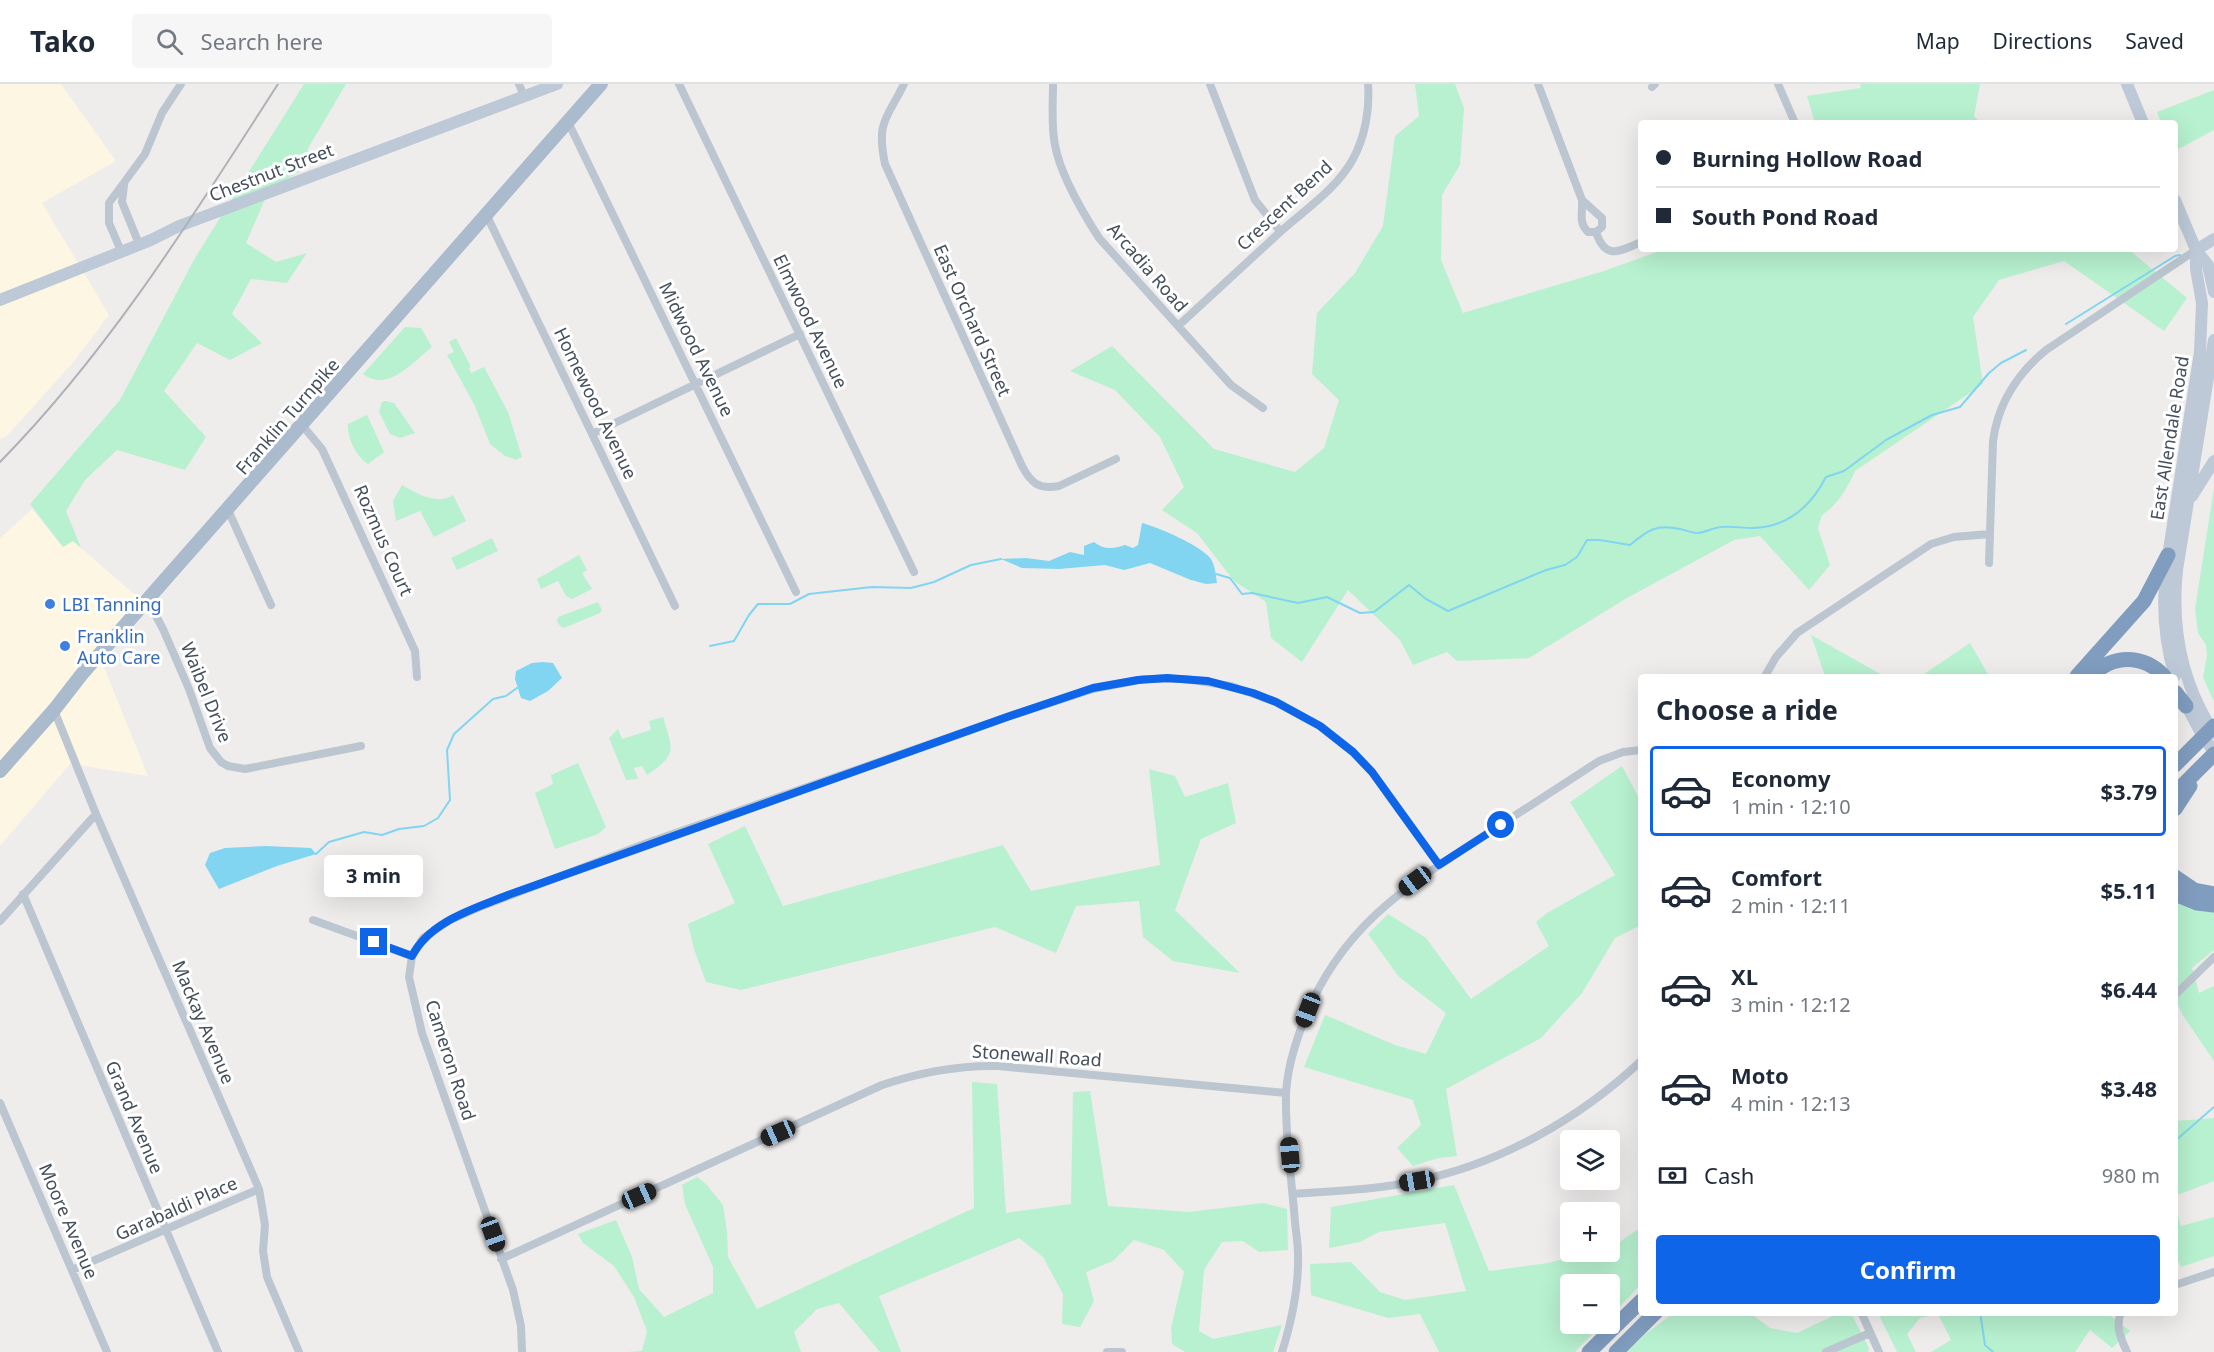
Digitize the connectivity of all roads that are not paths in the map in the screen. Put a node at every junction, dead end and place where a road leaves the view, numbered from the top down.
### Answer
1 (557, 84) edge
2 (679, 84) edge
3 (904, 84) edge
4 (1053, 84) edge
5 (1210, 84) edge
6 (1368, 84) edge
7 (1538, 84) edge
8 (1778, 84) edge
9 (2127, 84) edge
10 (177, 85) edge
11 (599, 85) edge
12 (521, 90) edge
13 (1794, 120) edge
14 (2142, 120) edge
15 (568, 122) junction
16 (124, 184) junction
17 (1582, 200) junction
18 (2178, 207) edge
19 (486, 214) junction
20 (1280, 231) junction
21 (1596, 232) junction
22 (2214, 239) edge
23 (1638, 243) edge
24 (139, 244) junction
25 (2196, 250) junction
26 (121, 251) junction
27 (2214, 292) edge
28 (0, 300) edge
29 (1178, 326) junction
30 (800, 334) junction
31 (2214, 340) edge
32 (695, 384) junction
33 (1263, 408) dead end
34 (302, 425) junction
35 (592, 434) junction
36 (1116, 459) dead end
37 (2214, 461) edge
38 (2188, 502) junction
39 (228, 510) junction
40 (1990, 534) junction
41 (2168, 555) junction
42 (1989, 563) dead end
43 (914, 572) dead end
44 (796, 592) dead end
45 (148, 601) junction
46 (271, 605) dead end
47 (675, 606) dead end
48 (1766, 674) edge
49 (2079, 674) edge
50 (2095, 674) edge
51 (2161, 674) edge
52 (2174, 674) edge
53 (417, 676) dead end
54 (2178, 685) edge
55 (2178, 696) edge
56 (2186, 705) junction
57 (54, 710) junction
58 (2214, 726) edge
59 (2214, 734) edge
60 (361, 746) dead end
61 (2192, 748) junction
62 (1638, 750) edge
63 (2178, 755) edge
64 (2211, 757) edge
65 (2178, 762) edge
66 (0, 771) edge
67 (2178, 790) edge
68 (2178, 805) edge
69 (96, 814) junction
70 (1439, 865) junction
71 (2178, 879) edge
72 (23, 894) junction
73 (2214, 894) edge
74 (2178, 895) edge
75 (2214, 906) edge
76 (313, 920) dead end
77 (0, 921) edge
78 (412, 956) junction
79 (2214, 957) edge
80 (2178, 992) edge
81 (1638, 1064) edge
82 (1286, 1093) junction
83 (0, 1103) edge
84 (259, 1189) junction
85 (1293, 1194) junction
86 (165, 1230) junction
87 (501, 1259) junction
88 (72, 1270) junction
89 (2214, 1272) edge
90 (2178, 1285) edge
91 (1638, 1304) edge
92 (1652, 1316) edge
93 (1864, 1316) edge
94 (2120, 1316) edge
95 (1870, 1333) junction
96 (107, 1352) edge
97 (218, 1352) edge
98 (299, 1352) edge
99 (522, 1352) edge
100 (1107, 1352) edge
101 (1122, 1352) edge
102 (1282, 1352) edge
103 (1590, 1352) edge
104 (1616, 1352) edge
105 (1826, 1352) edge
106 (1879, 1352) edge
107 (2127, 1352) edge

1 - 12 main road, Chestnut Street
2 - 30 street, Elmwood Avenue
3 - 36 street, East Orchard Street
4 - 29 street, Arcadia Road
5 - 20 street
6 - 20 street, Crescent Bend
7 - 17 street
8 - 13 street
9 - 14 main road
10 - 16 street
11 - 15 main road, Franklin Turnpike
12 - 24 main road, Chestnut Street
15 - 19 main road, Franklin Turnpike
15 - 32 street, Midwood Avenue
16 - 24 street
16 - 26 street
17 - 21 street
17 - 21 street
18 - 25 main road
19 - 34 main road, Franklin Turnpike
19 - 35 street, Homewood Avenue
20 - 29 street, Crescent Bend
21 - 23 street
22 - 25 main road
24 - 26 main road, Chestnut Street
25 - 27 main road
25 - 40 street
25 - 41 main road, East Allendale Road
26 - 28 main road, Chestnut Street
29 - 33 street, Arcadia Road
30 - 32 street
30 - 43 street, Elmwood Avenue
31 - 38 main road, East Allendale Road
32 - 35 street
32 - 44 street, Midwood Avenue
34 - 39 main road, Franklin Turnpike
34 - 53 street, Rozmus Court
35 - 47 street, Homewood Avenue
37 - 38 main road
38 - 59 main road, East Allendale Road
39 - 45 main road, Franklin Turnpike
39 - 46 street
40 - 42 street
40 - 48 street
41 - 49 highway
41 - 52 main road, East Allendale Road
45 - 57 main road, Franklin Turnpike
45 - 60 street, Waibel Drive
50 - 51 highway
54 - 56 main road, East Allendale Road
55 - 56 highway
56 - 64 main road, East Allendale Road
57 - 66 main road, Franklin Turnpike
57 - 69 street, Mackay Avenue
58 - 61 highway
61 - 63 highway
61 - 65 highway
62 - 70 street
64 - 67 highway
64 - 68 highway
69 - 72 street
69 - 84 street, Mackay Avenue
70 - 78 street
70 - 82 street
71 - 73 highway
72 - 77 street
72 - 86 street, Grand Avenue
74 - 75 highway
76 - 78 street
78 - 87 street, Cameron Road
79 - 80 street
81 - 85 street
82 - 85 street
82 - 87 street, Stonewall Road
83 - 88 street, Moore Avenue
84 - 86 street, Garabaldi Place
84 - 98 street, Mackay Avenue
85 - 102 street
86 - 88 street, Garabaldi Place
86 - 97 street, Grand Avenue
87 - 99 street, Cameron Road
88 - 96 street, Moore Avenue
89 - 90 street
91 - 103 highway
92 - 104 highway
93 - 95 street
94 - 107 street
95 - 105 street
95 - 106 street
100 - 101 street

